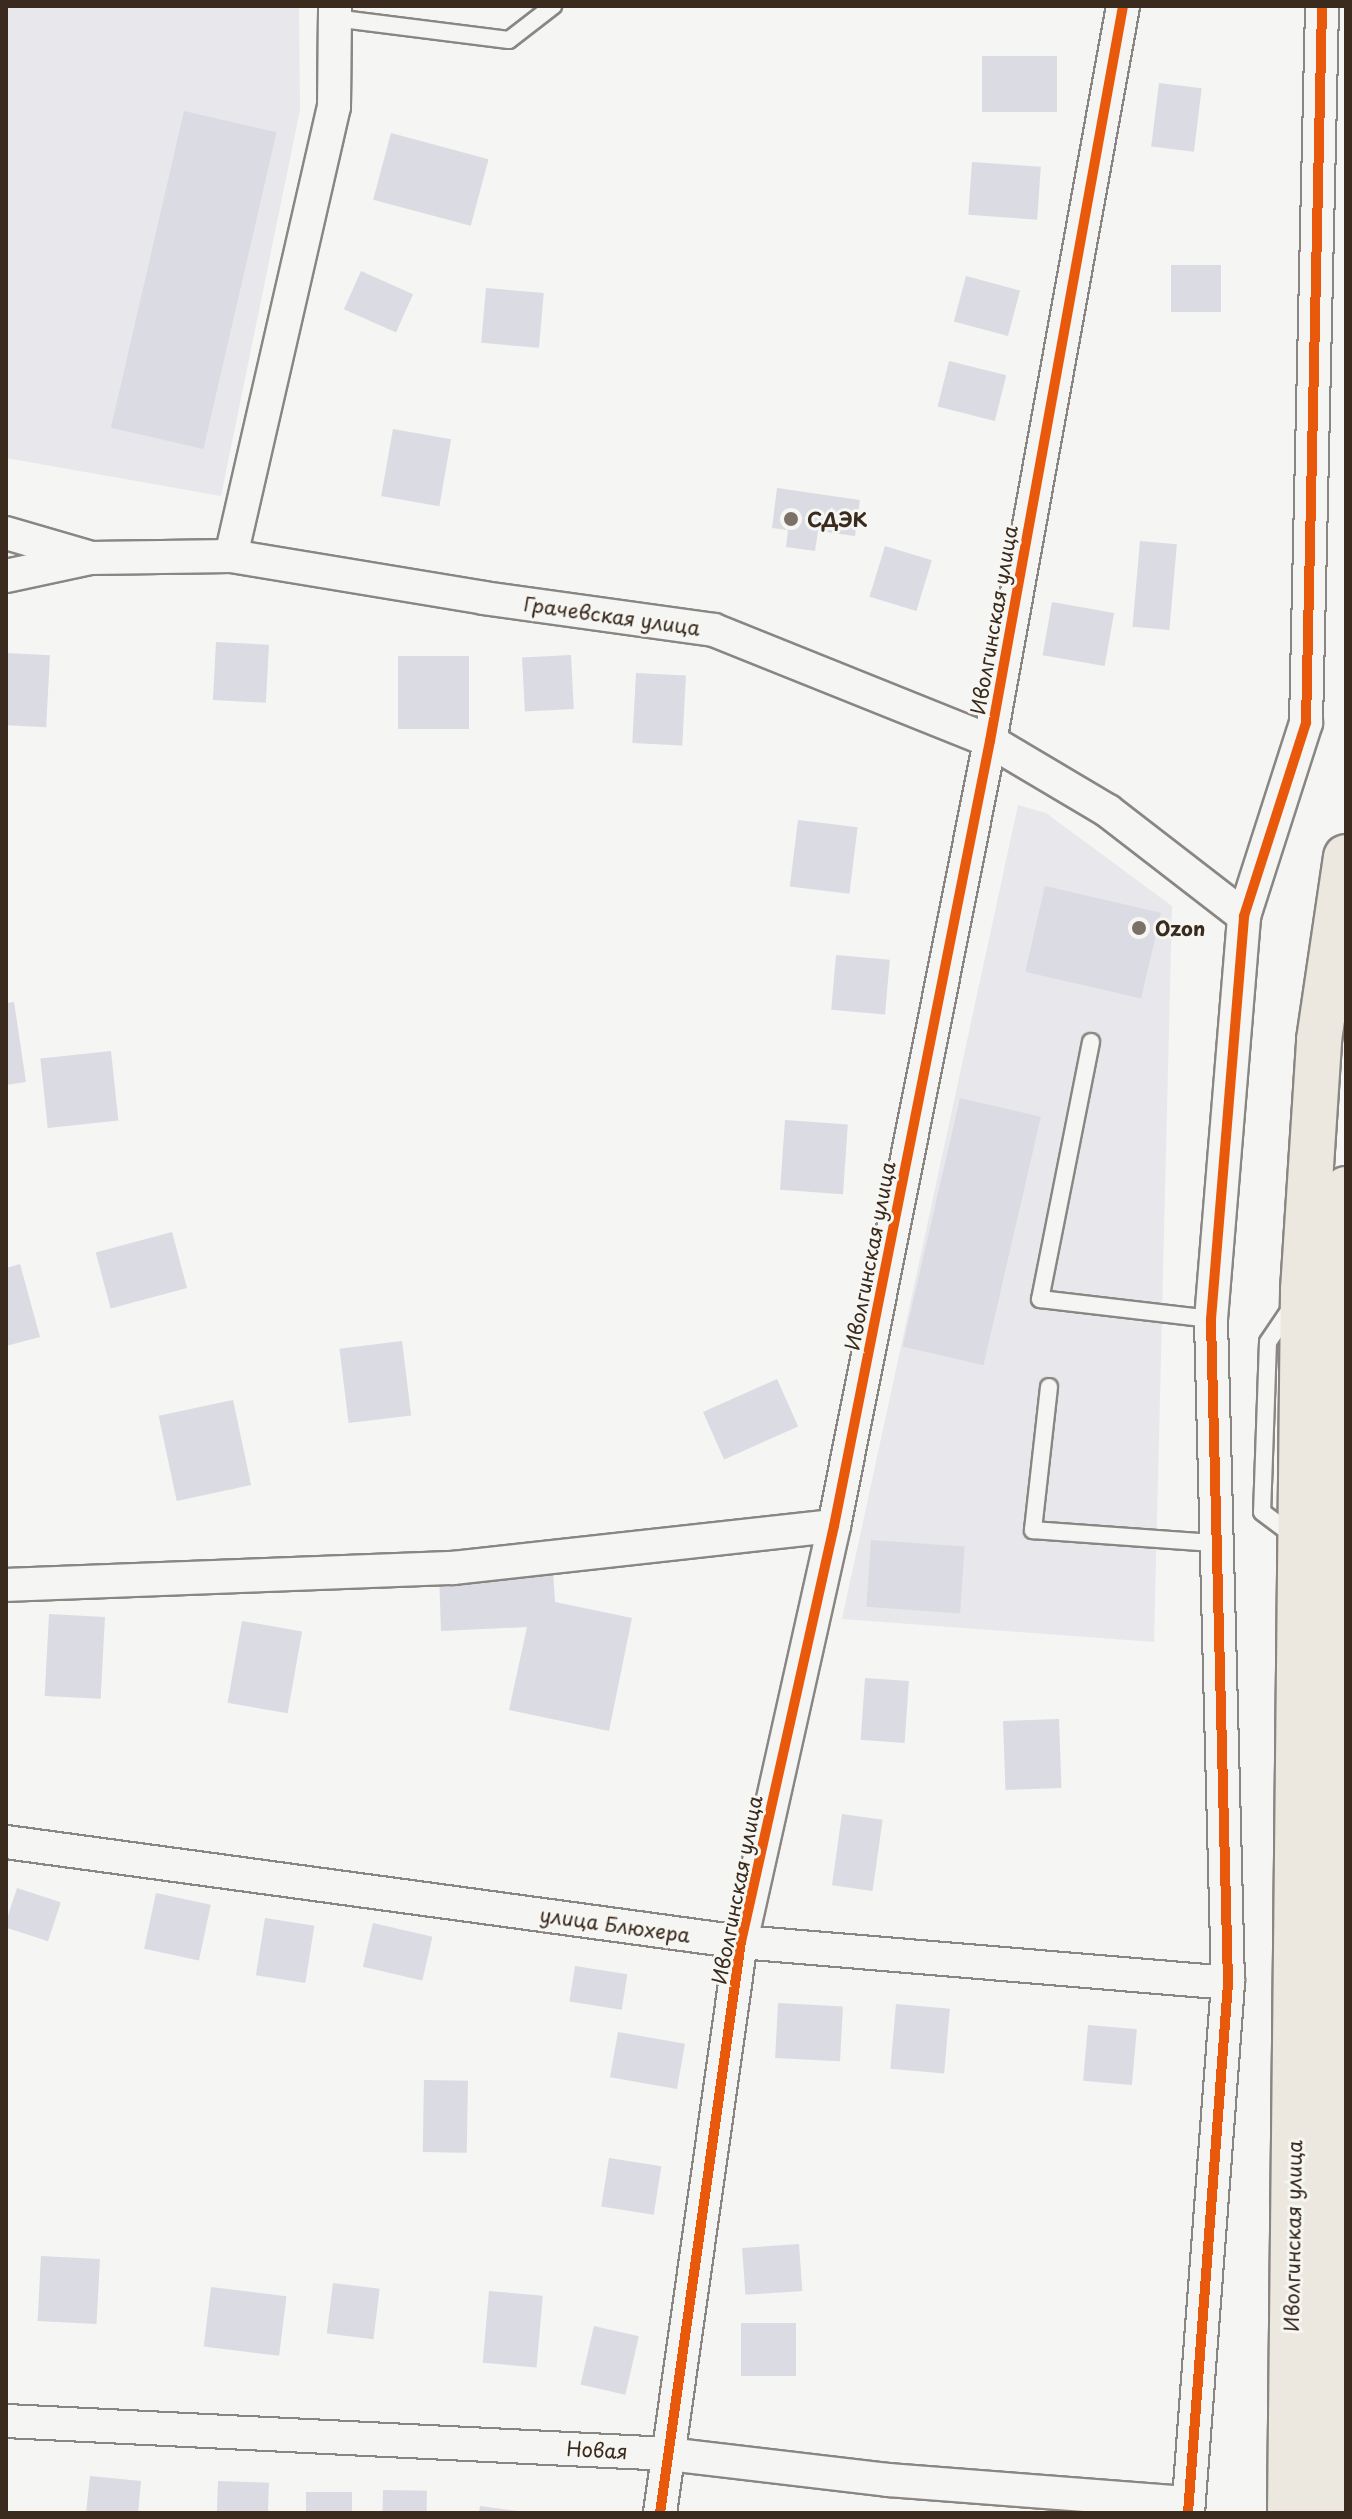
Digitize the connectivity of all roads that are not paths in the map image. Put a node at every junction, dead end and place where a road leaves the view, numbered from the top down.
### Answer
1 (553, 6) edge
2 (1123, 6) edge
3 (1322, 6) edge
4 (334, 12) edge
5 (6, 533) edge
6 (231, 556) junction
7 (91, 558) junction
8 (6, 576) edge
9 (990, 741) junction
10 (1346, 857) edge
11 (1244, 916) junction
12 (1091, 1042) dead end
13 (1346, 1189) edge
14 (1211, 1319) junction
15 (1049, 1387) dead end
16 (834, 1526) junction
17 (1216, 1543) junction
18 (6, 1585) edge
19 (6, 1842) edge
20 (741, 1942) junction
21 (1228, 1983) junction
22 (6, 2421) edge
23 (668, 2454) junction
24 (1187, 2508) edge
25 (660, 2513) edge
26 (1290, 2513) edge
27 (1329, 2513) edge

1 - 4 lane
2 - 9 street, Иволгинская улица
3 - 11 street
4 - 6 street
5 - 7 street
6 - 7 street, Грачевская улица
6 - 9 street, Грачевская улица
7 - 8 street, Грачевская улица
9 - 11 street, Грачевская улица
9 - 16 street, Иволгинская улица
10 - 26 main road, Иволгинская улица
11 - 14 street
12 - 14 lane
13 - 27 main road, Иволгинская улица
14 - 17 street
15 - 17 lane
16 - 18 street
16 - 20 street, Иволгинская улица
17 - 21 street
19 - 20 street, улица Блюхера
20 - 21 street, улица Блюхера
20 - 23 street, Иволгинская улица
21 - 24 street
22 - 23 street, Новая
23 - 24 street, Новая
23 - 25 street, Иволгинская улица

